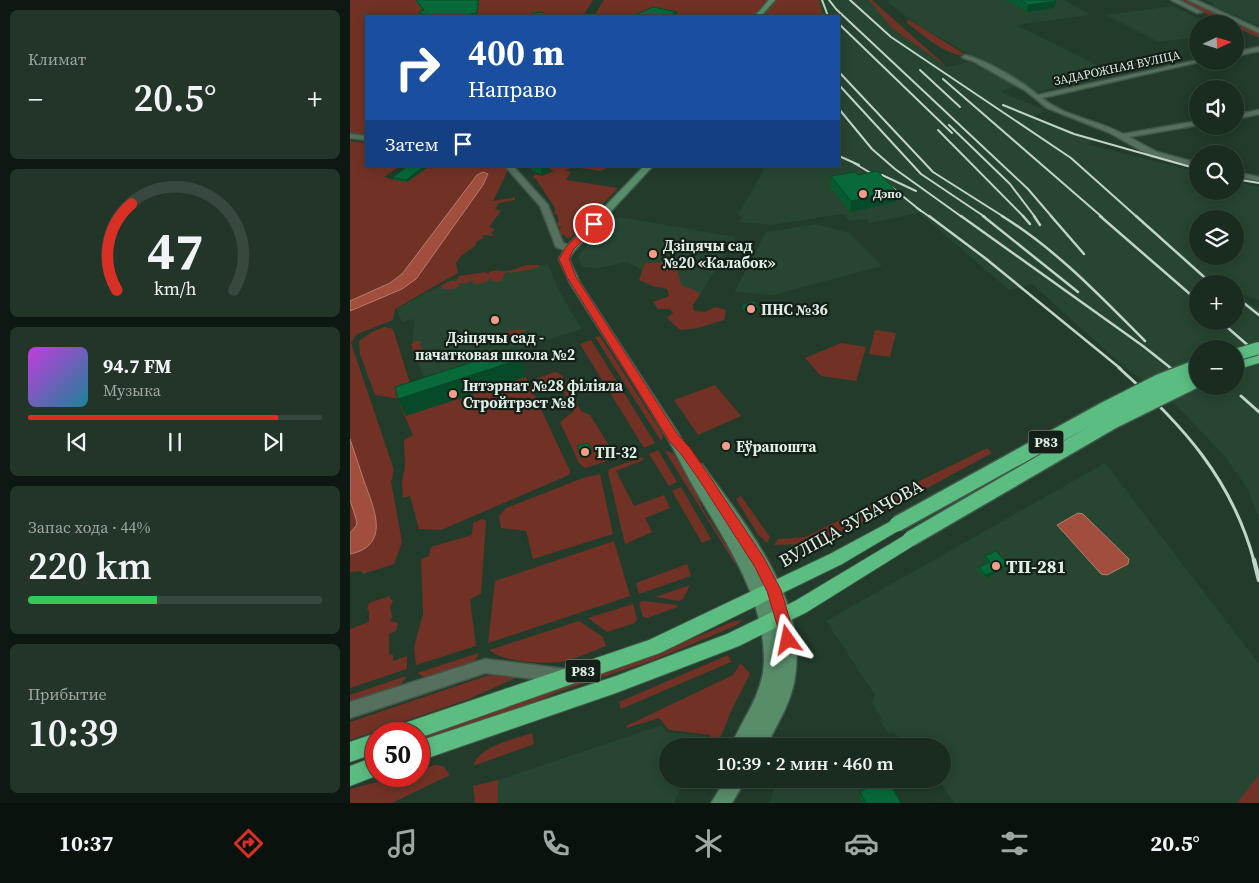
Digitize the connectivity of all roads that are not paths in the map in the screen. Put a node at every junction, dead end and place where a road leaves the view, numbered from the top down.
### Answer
1 (772, 0) edge
2 (1174, 0) edge
3 (1191, 0) edge
4 (759, 15) edge
5 (1206, 15) dead end
6 (1259, 31) edge
7 (1259, 49) edge
8 (1244, 52) edge
9 (965, 57) dead end
10 (1189, 63) edge
11 (1039, 97) junction
12 (1259, 112) edge
13 (1244, 114) edge
14 (1189, 125) edge
15 (350, 136) edge
16 (1124, 136) junction
17 (365, 138) edge
18 (1189, 164) edge
19 (510, 167) edge
20 (648, 167) edge
21 (1244, 176) edge
22 (1259, 179) edge
23 (570, 249) junction
24 (1259, 348) edge
25 (1244, 352) edge
26 (1259, 359) edge
27 (1244, 363) edge
28 (1189, 370) edge
29 (1189, 383) edge
30 (767, 594) junction
31 (775, 618) junction
32 (568, 676) junction
33 (350, 710) edge
34 (430, 724) edge
35 (744, 738) edge
36 (760, 738) edge
37 (365, 747) edge
38 (430, 747) edge
39 (350, 752) edge
40 (365, 770) edge
41 (350, 776) edge
42 (723, 788) edge
43 (731, 788) edge
44 (717, 803) edge
45 (721, 803) edge

1 - 4 main road
2 - 5 street
3 - 6 street
7 - 8 street
9 - 11 street
10 - 11 street, ЗАДАРОЖНАЯ ВУЛІЦА
11 - 16 street
12 - 13 street
14 - 16 street
15 - 17 street
16 - 18 street
19 - 23 street
20 - 23 main road
21 - 22 street
23 - 30 main road
24 - 25 highway, bridge
26 - 27 highway
28 - 30 highway, ВУЛІЦА ЗУБАЧОВА / Р83, bridge
29 - 31 highway, Р83, bridge
30 - 31 main road
30 - 32 highway, ВУЛІЦА ЗУБАЧОВА / Р83
31 - 35 main road
31 - 36 main road
31 - 38 highway, Р83
32 - 33 street
32 - 34 highway, ВУЛІЦА ЗУБАЧОВА / Р83
37 - 39 highway
40 - 41 highway
42 - 44 main road
43 - 45 main road

